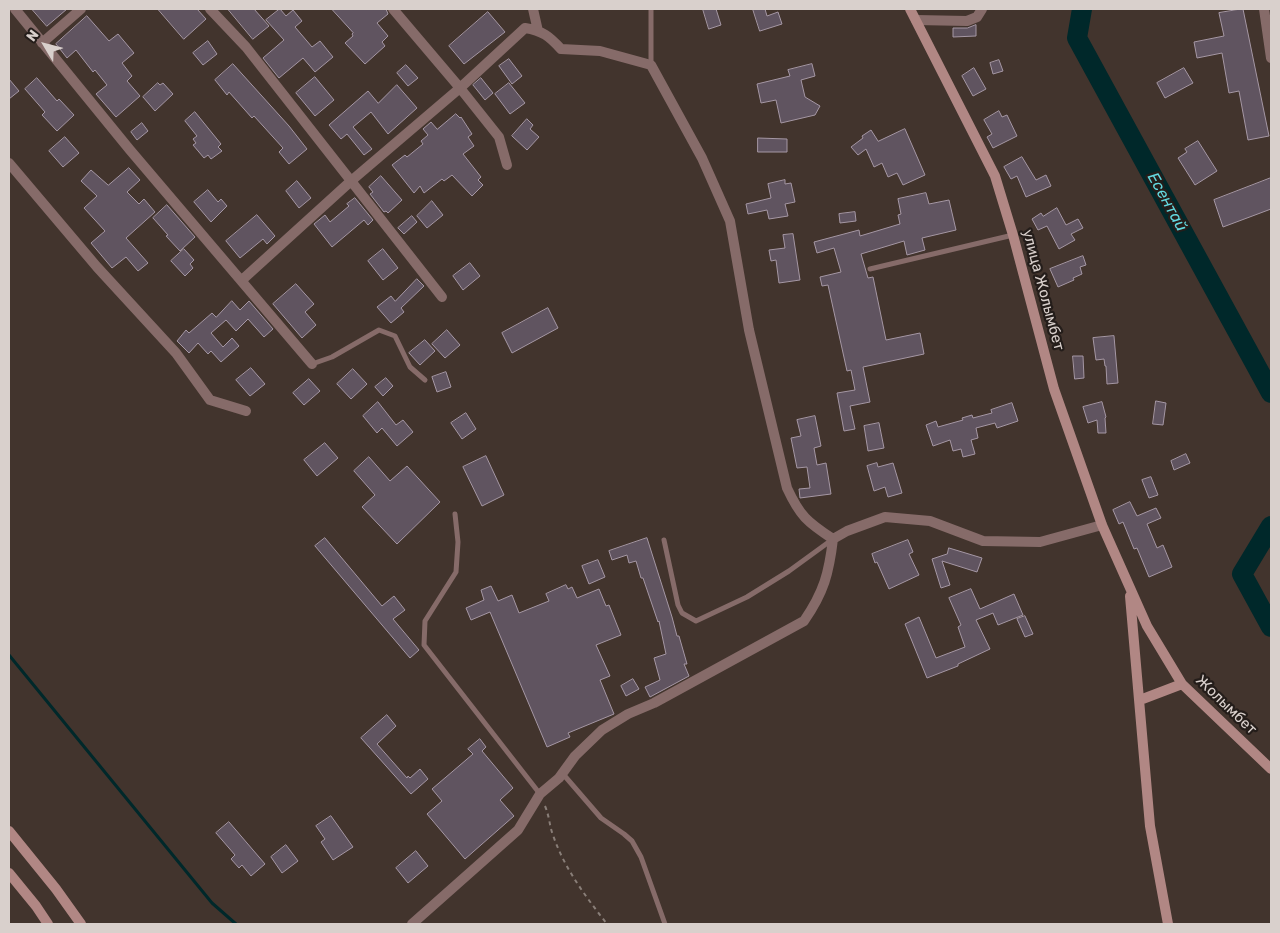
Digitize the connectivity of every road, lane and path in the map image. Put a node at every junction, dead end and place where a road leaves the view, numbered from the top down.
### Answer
1 (15, 9) edge
2 (81, 9) edge
3 (210, 9) edge
4 (393, 9) edge
5 (532, 9) edge
6 (651, 9) edge
7 (910, 9) edge
8 (982, 9) edge
9 (1264, 9) edge
10 (916, 20) junction
11 (538, 31) junction
12 (42, 43) junction
13 (1271, 58) edge
14 (651, 65) junction
15 (460, 88) junction
16 (9, 163) edge
17 (506, 165) dead end
18 (351, 181) junction
19 (1013, 235) junction
20 (870, 269) dead end
21 (242, 280) junction
22 (442, 297) dead end
23 (312, 364) joint
24 (425, 380) dead end
25 (246, 410) dead end
26 (455, 514) dead end
27 (1102, 525) junction
28 (833, 538) junction
29 (664, 540) dead end
30 (1130, 588) junction
31 (1182, 684) junction
32 (1140, 700) junction
33 (1271, 769) edge
34 (563, 774) junction
35 (540, 794) junction
36 (9, 831) edge
37 (9, 873) edge
38 (48, 924) edge
39 (81, 924) edge
40 (412, 924) edge
41 (606, 924) edge
42 (665, 924) edge
43 (1168, 924) edge

1 - 12 street
2 - 12 street
3 - 18 street
4 - 15 street
5 - 11 street
6 - 14 lane
7 - 10 street, улица Жолымбет
8 - 10 street
9 - 13 street
10 - 19 street, улица Жолымбет
11 - 14 street
11 - 15 street
12 - 21 street
14 - 28 street
15 - 17 street
15 - 18 street
16 - 25 street
18 - 21 street
18 - 22 street
19 - 20 lane
19 - 27 street, улица Жолымбет
21 - 23 street
23 - 24 lane
26 - 35 lane
27 - 28 street
27 - 30 street, улица Жолымбет
28 - 29 lane
28 - 34 street
30 - 31 street, Жолымбет
30 - 32 street
31 - 32 street
31 - 33 street, Жолымбет
32 - 43 street
34 - 35 street
34 - 42 lane
35 - 40 street
35 - 41 path
36 - 39 street
37 - 38 street

